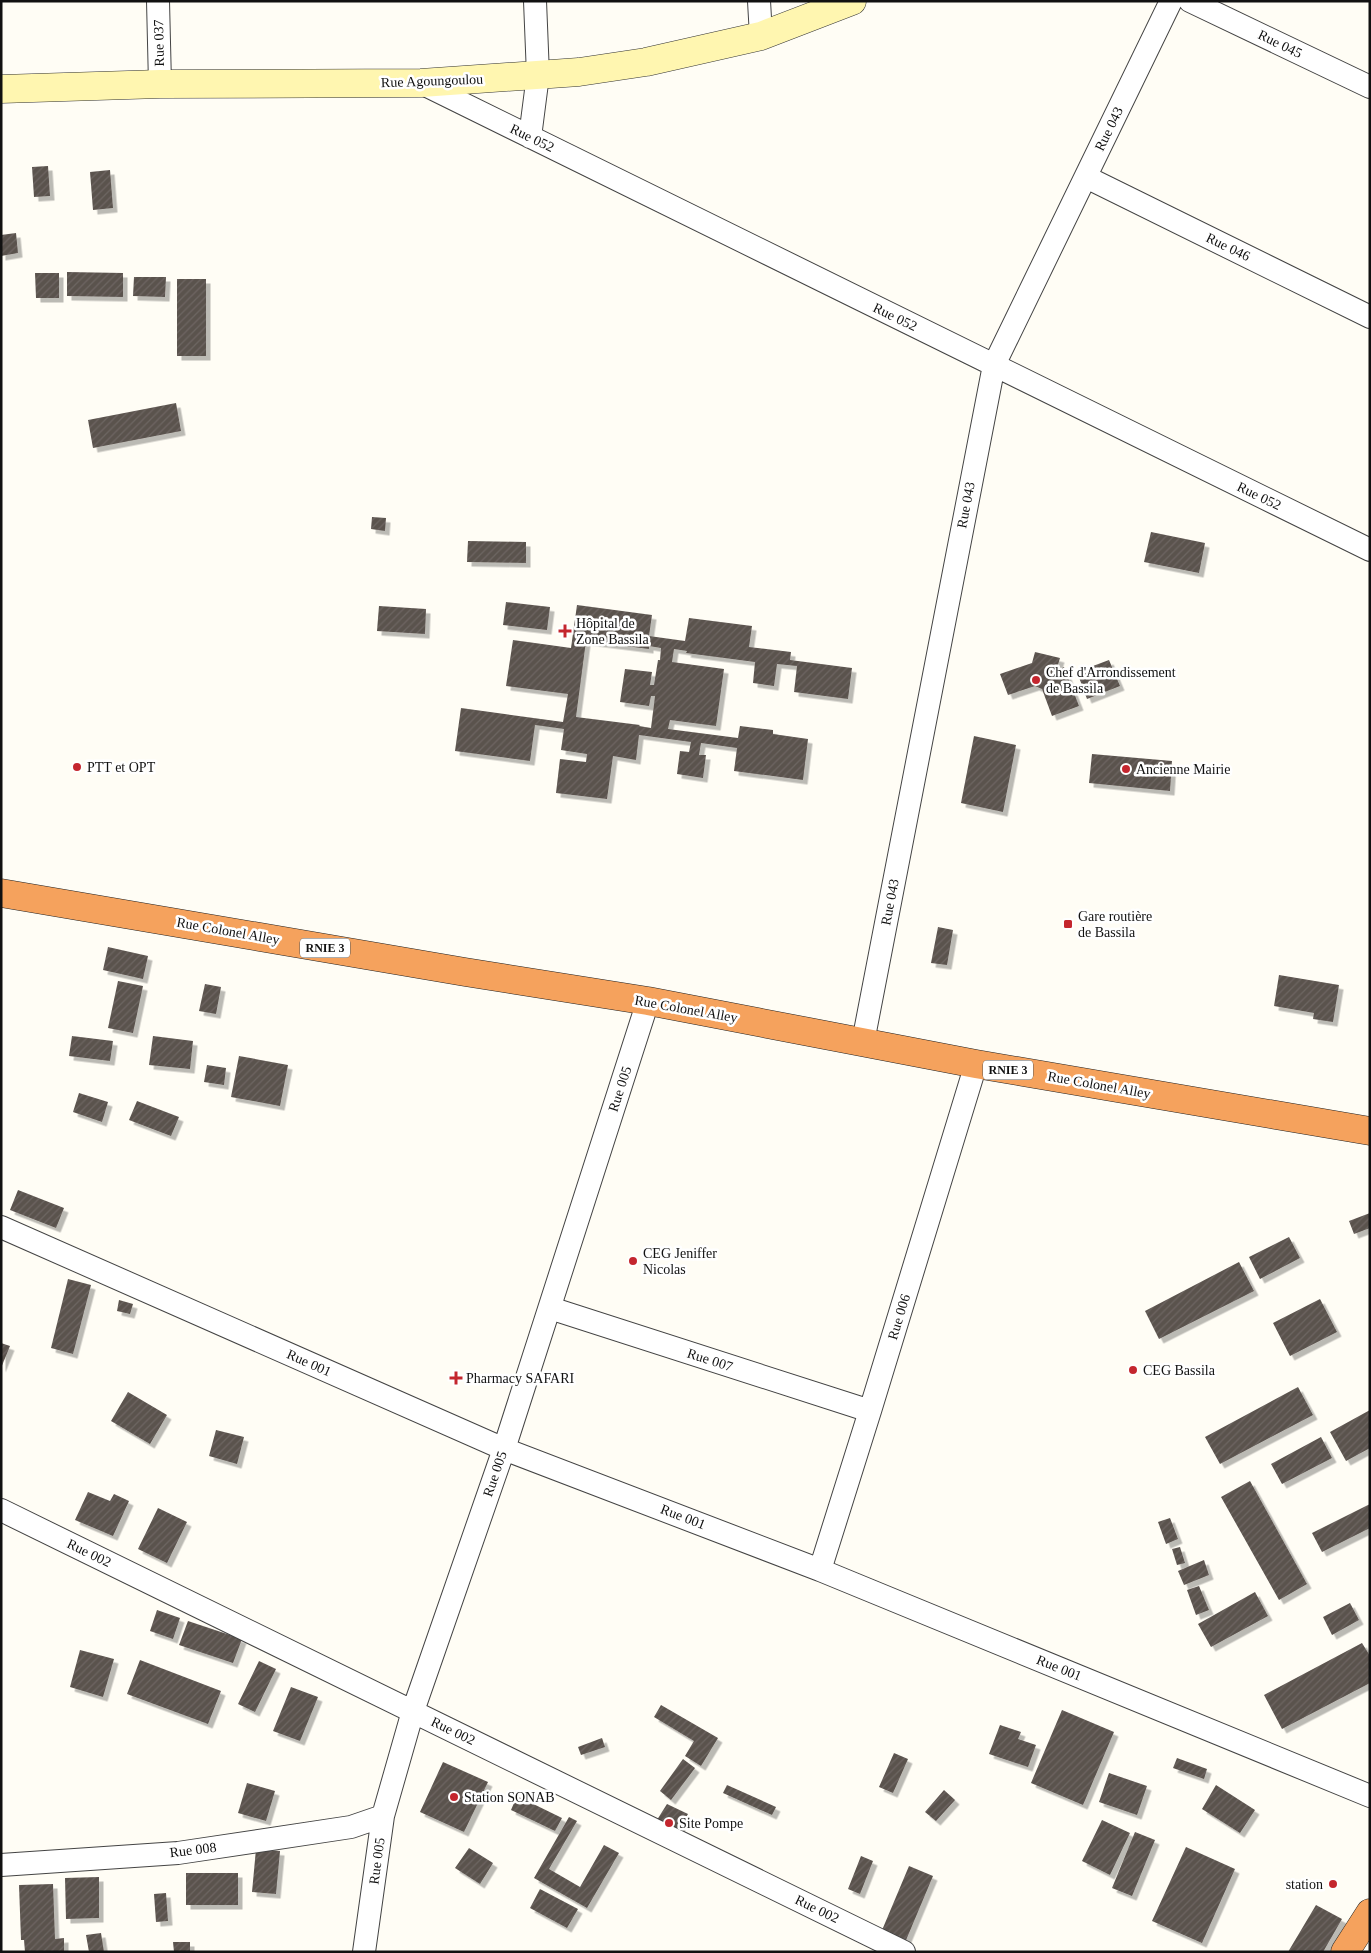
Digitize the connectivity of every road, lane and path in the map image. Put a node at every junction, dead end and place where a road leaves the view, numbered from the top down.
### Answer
1 (158, 1) edge
2 (536, 1) edge
3 (759, 1) edge
4 (852, 1) edge
5 (1171, 1) edge
6 (1190, 1) edge
7 (761, 36) junction
8 (538, 75) junction
9 (421, 83) junction
10 (160, 84) junction
11 (1370, 87) edge
12 (1, 89) edge
13 (530, 137) junction
14 (1086, 177) junction
15 (1370, 317) edge
16 (994, 365) junction
17 (1370, 550) edge
18 (1, 893) edge
19 (648, 1001) junction
20 (863, 1042) junction
21 (976, 1064) junction
22 (1370, 1131) edge
23 (1, 1227) edge
24 (550, 1308) junction
25 (870, 1411) junction
26 (504, 1449) junction
27 (1, 1510) edge
28 (820, 1570) junction
29 (413, 1711) junction
30 (1370, 1796) edge
31 (383, 1816) junction
32 (1, 1865) edge
33 (1370, 1913) edge
34 (368, 1950) edge
35 (904, 1952) edge
36 (1345, 1952) edge

1 - 10 street, Rue 037
2 - 8 street
3 - 7 street
4 - 7 main road, Rue Agoungoulou
5 - 14 street, Rue 043
6 - 11 street, Rue 045
7 - 8 main road, Rue Agoungoulou
8 - 9 main road, Rue Agoungoulou
8 - 13 street
9 - 10 main road, Rue Agoungoulou
9 - 13 street, Rue 052
10 - 12 main road, Rue Agoungoulou
13 - 16 street, Rue 052
14 - 15 street, Rue 046
14 - 16 street, Rue 043
16 - 17 street, Rue 052
16 - 20 street, Rue 043
18 - 19 highway, Rue Colonel Alley / RNIE 3
19 - 20 highway, Rue Colonel Alley / RNIE 3
19 - 24 street, Rue 005
20 - 21 highway, Rue Colonel Alley / RNIE 3
21 - 22 highway, Rue Colonel Alley / RNIE 3
21 - 25 street, Rue 006
23 - 26 street, Rue 001
24 - 25 street, Rue 007
24 - 26 street, Rue 005
25 - 28 street, Rue 006
26 - 28 street, Rue 001
26 - 29 street, Rue 005
27 - 29 street, Rue 002
28 - 30 street, Rue 001
29 - 31 street, Rue 005
29 - 35 street, Rue 002
31 - 32 street, Rue 008
31 - 34 street, Rue 005
33 - 36 highway

